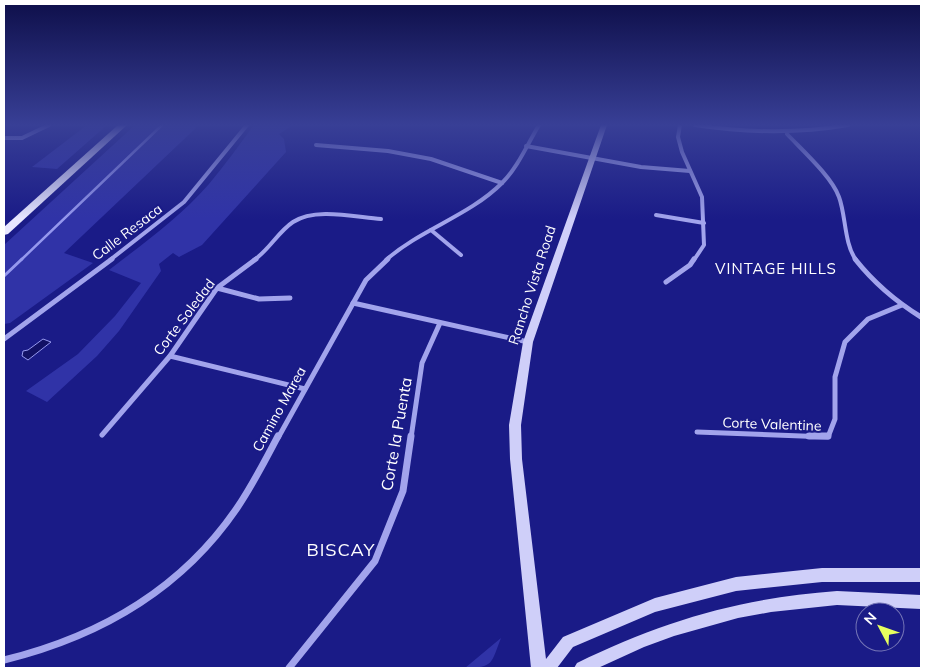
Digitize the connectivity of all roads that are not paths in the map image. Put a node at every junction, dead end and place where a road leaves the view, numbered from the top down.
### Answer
1 (88, 156) edge
2 (222, 156) edge
3 (417, 156) edge
4 (520, 156) edge
5 (579, 156) edge
6 (685, 156) edge
7 (808, 156) edge
8 (592, 159) junction
9 (690, 170) junction
10 (502, 183) junction
11 (656, 215) dead end
12 (381, 219) dead end
13 (704, 223) junction
14 (431, 230) junction
15 (4, 232) edge
16 (461, 255) dead end
17 (666, 282) dead end
18 (217, 288) junction
19 (290, 298) dead end
20 (353, 303) junction
21 (902, 305) junction
22 (921, 317) edge
23 (440, 323) junction
24 (4, 339) edge
25 (528, 342) junction
26 (170, 356) junction
27 (305, 389) junction
28 (697, 432) dead end
29 (102, 435) dead end
30 (921, 575) edge
31 (921, 602) edge
32 (4, 662) edge
33 (289, 668) edge
34 (539, 668) edge
35 (548, 668) edge
36 (582, 668) edge

1 - 15 main road
2 - 24 street, Calle Resaca
3 - 10 street
4 - 10 street, Camino Marea
5 - 8 street
6 - 9 street
7 - 21 street
8 - 9 street
8 - 25 main road, Rancho Vista Road
9 - 13 street
10 - 14 street, Camino Marea
11 - 13 street
12 - 18 street, Corte Soledad
13 - 17 street
14 - 16 street
14 - 20 street, Camino Marea
18 - 19 street
18 - 26 street, Corte Soledad
20 - 23 street
20 - 27 street, Camino Marea
21 - 22 street
21 - 28 street, Corte Valentine
23 - 25 street
23 - 33 street, Corte la Puenta
25 - 34 main road, Rancho Vista Road
26 - 27 street
26 - 29 street, Corte Soledad
27 - 32 street, Camino Marea
30 - 35 main road
31 - 36 main road

